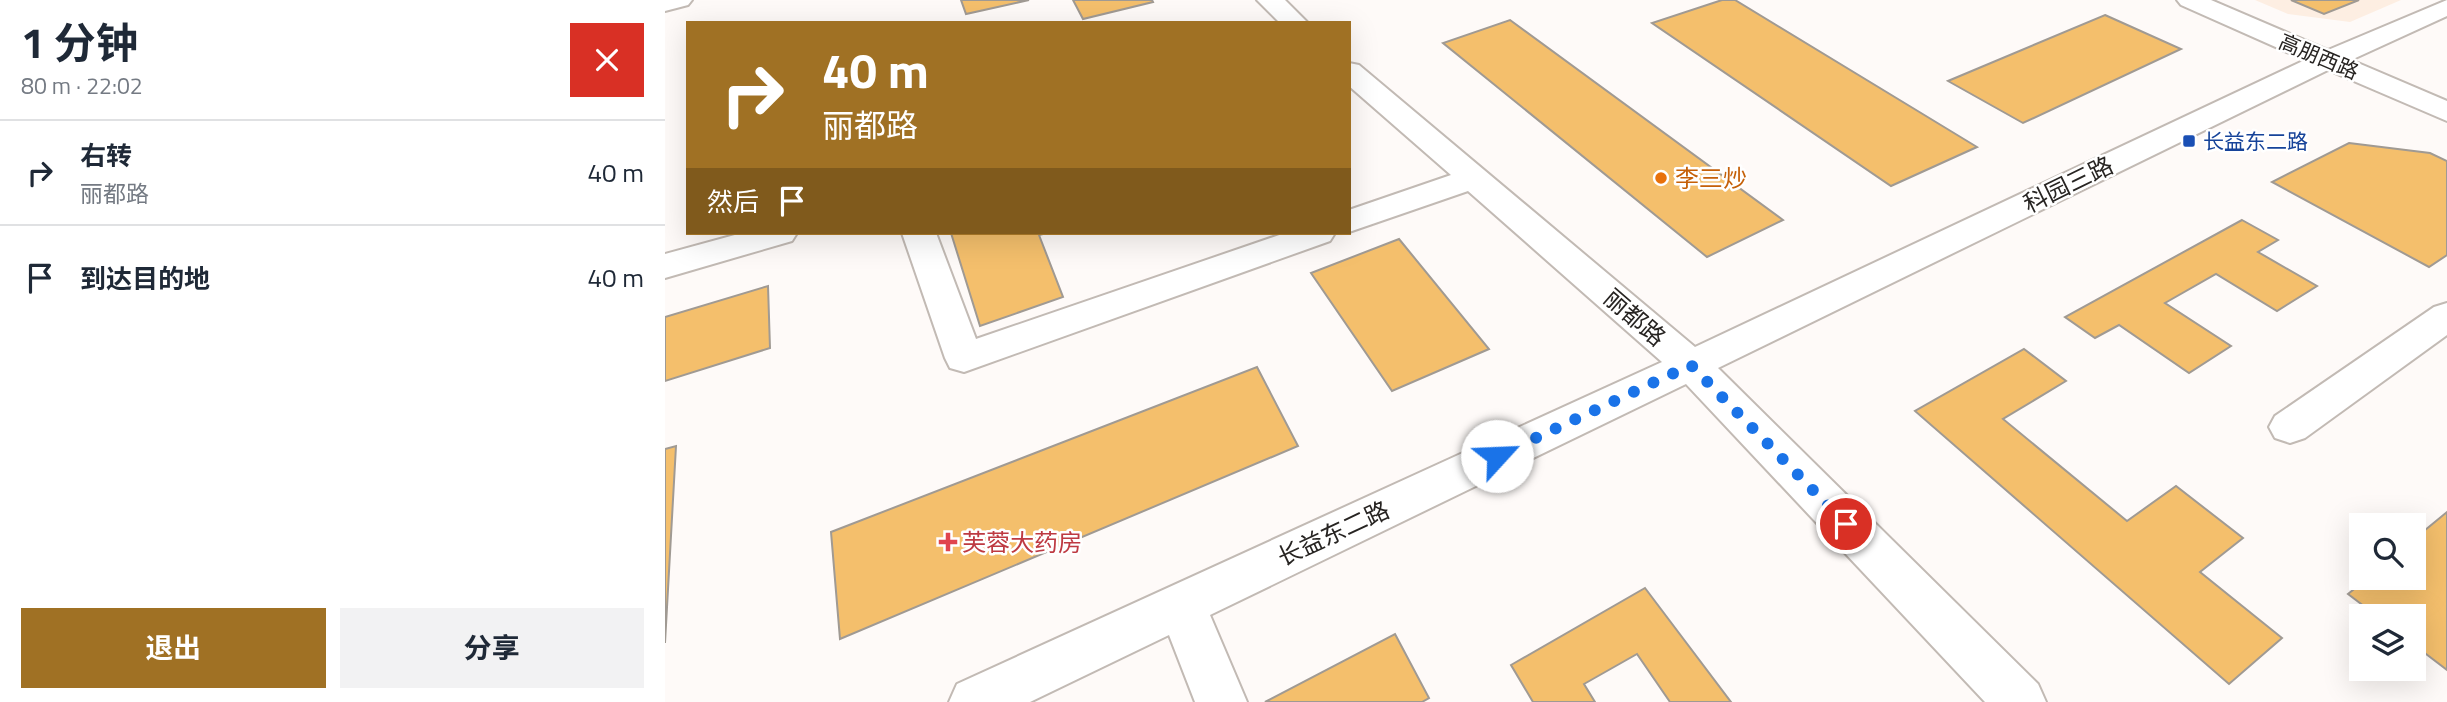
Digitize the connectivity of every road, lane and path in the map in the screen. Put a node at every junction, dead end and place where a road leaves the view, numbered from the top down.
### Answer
1 (679, 0) edge
2 (1269, 0) edge
3 (2190, 0) edge
4 (2231, 0) edge
5 (665, 3) edge
6 (2447, 7) edge
7 (1293, 21) edge
8 (2339, 55) junction
9 (1351, 73) edge
10 (2447, 92) edge
11 (2447, 111) edge
12 (1473, 178) junction
13 (1351, 221) edge
14 (773, 235) edge
15 (920, 235) edge
16 (1312, 235) edge
17 (665, 266) edge
18 (2447, 316) edge
19 (1691, 365) junction
20 (2290, 427) dead end
21 (1182, 605) junction
22 (975, 702) edge
23 (1221, 702) edge
24 (2020, 702) edge

1 - 5 street
2 - 7 street
3 - 8 street, 高朋西路
4 - 8 street, 高朋西路
6 - 8 street, 科园三路
8 - 10 street, 高朋西路
8 - 11 street, 高朋西路
8 - 19 street, 科园三路
9 - 12 street, 丽都路
12 - 13 street
12 - 19 street, 丽都路
14 - 17 street
15 - 16 street
18 - 20 street
19 - 21 street, 长益东二路
19 - 24 street, 丽都路
21 - 22 street, 长益东二路
21 - 23 street

